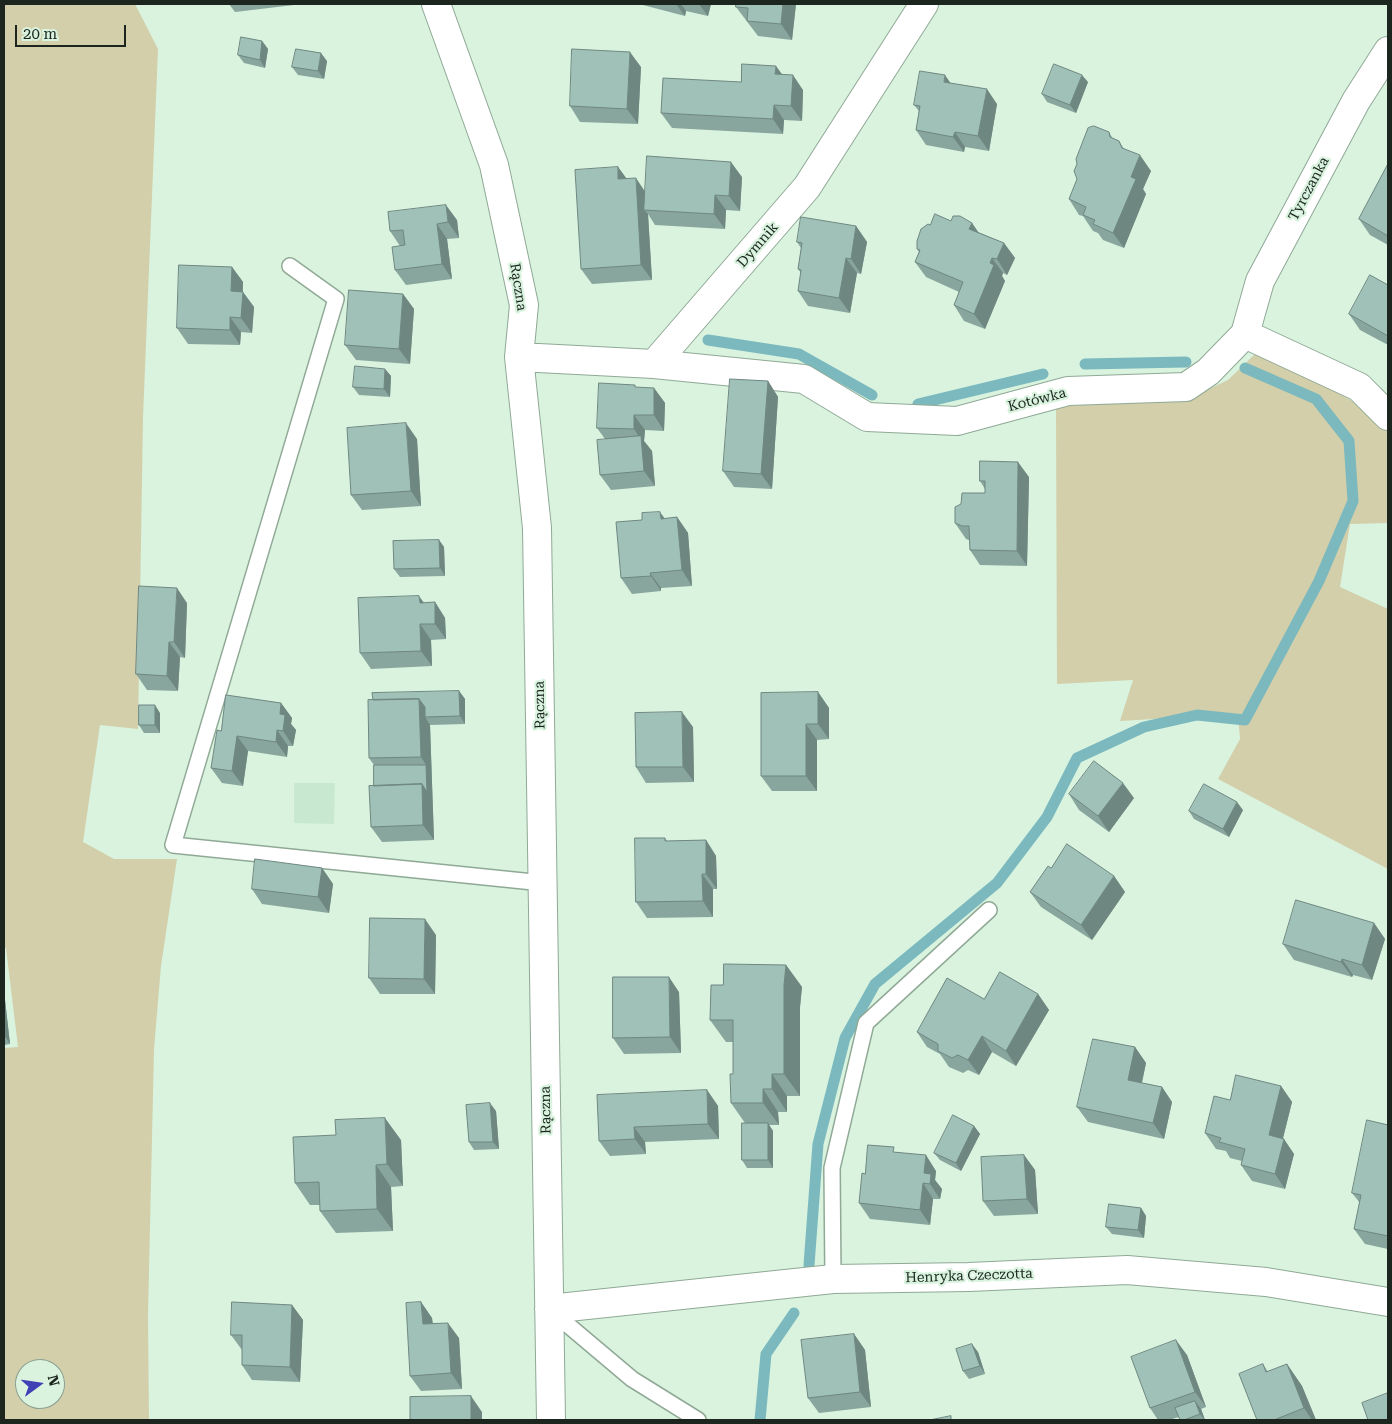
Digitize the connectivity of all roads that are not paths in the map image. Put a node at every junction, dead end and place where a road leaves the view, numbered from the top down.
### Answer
1 (436, 4) edge
2 (924, 4) edge
3 (1388, 51) edge
4 (290, 266) dead end
5 (1245, 334) junction
6 (519, 357) junction
7 (654, 364) junction
8 (1388, 416) edge
9 (543, 883) junction
10 (989, 910) dead end
11 (833, 1279) junction
12 (1388, 1302) edge
13 (549, 1309) junction
14 (551, 1420) edge
15 (698, 1420) edge

1 - 6 street, Rączna
2 - 7 street, Dymnik
3 - 5 street, Tyrczanka
4 - 9 lane
5 - 7 street, Kotówka
5 - 8 street
6 - 7 street
6 - 9 street, Rączna
9 - 13 street, Rączna
10 - 11 lane
11 - 12 street, Henryka Czeczotta
11 - 13 street, Henryka Czeczotta
13 - 14 street, Rączna
13 - 15 lane

